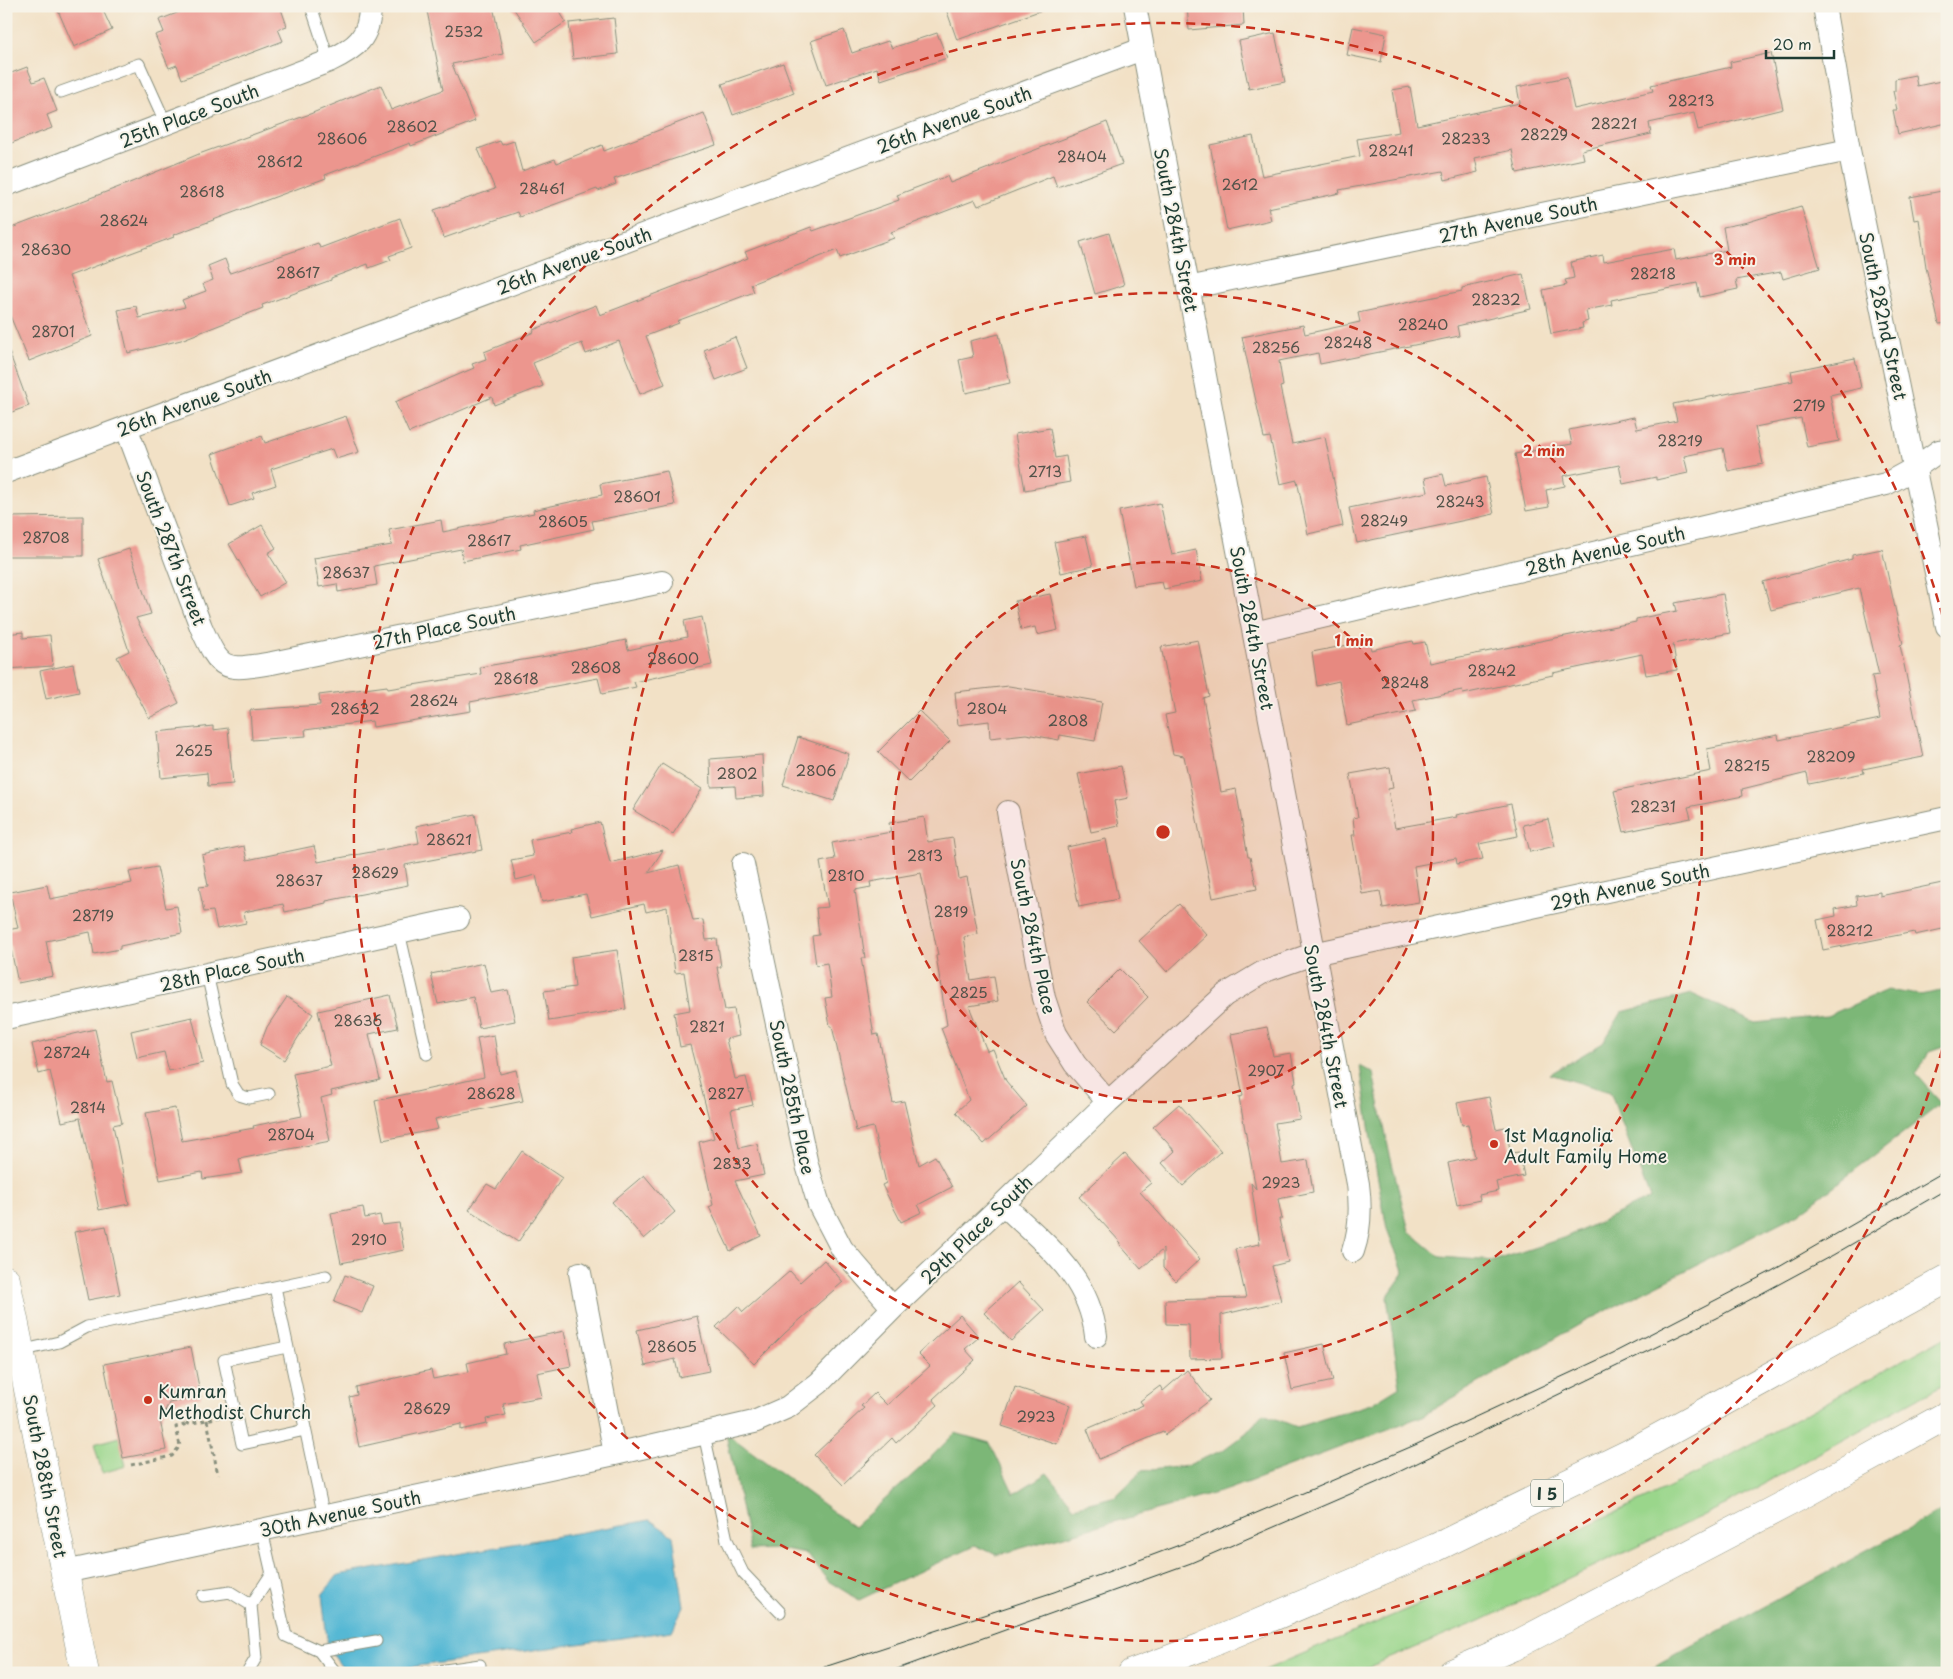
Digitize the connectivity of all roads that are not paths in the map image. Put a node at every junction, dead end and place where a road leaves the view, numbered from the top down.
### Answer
1 (311, 6) edge
2 (370, 6) edge
3 (1135, 6) edge
4 (1824, 6) edge
5 (1142, 50) junction
6 (329, 61) junction
7 (61, 92) dead end
8 (166, 124) junction
9 (1849, 150) junction
10 (6, 185) edge
11 (1188, 288) junction
12 (126, 427) junction
13 (1947, 450) edge
14 (1915, 468) junction
15 (6, 472) edge
16 (662, 582) dead end
17 (1947, 626) edge
18 (1254, 633) junction
19 (224, 665) joint
20 (1008, 812) dead end
21 (1947, 818) edge
22 (743, 864) dead end
23 (458, 919) dead end
24 (399, 932) junction
25 (1313, 954) junction
26 (207, 974) junction
27 (6, 1018) edge
28 (427, 1054) dead end
29 (269, 1094) dead end
30 (1108, 1102) junction
31 (1003, 1204) junction
32 (1353, 1250) dead end
33 (580, 1273) dead end
34 (326, 1276) dead end
35 (1947, 1279) edge
36 (6, 1280) edge
37 (275, 1287) junction
38 (893, 1308) junction
39 (1096, 1336) dead end
40 (287, 1347) junction
41 (20, 1350) junction
42 (1947, 1415) edge
43 (305, 1430) junction
44 (704, 1434) junction
45 (615, 1454) junction
46 (324, 1517) junction
47 (262, 1530) junction
48 (65, 1572) junction
49 (272, 1573) junction
50 (203, 1596) dead end
51 (251, 1605) junction
52 (780, 1612) dead end
53 (376, 1642) dead end
54 (319, 1651) junction
55 (480, 1665) dead end
56 (85, 1673) edge
57 (248, 1673) edge
58 (336, 1673) edge
59 (424, 1673) edge
60 (1132, 1673) edge
61 (1452, 1673) edge

1 - 6 lane
2 - 6 street, 25th Place South
3 - 5 street, South 284th Street
4 - 9 street, South 282nd Street
5 - 11 street, South 284th Street
5 - 12 street, 26th Avenue South
6 - 8 street, 25th Place South
7 - 8 lane
8 - 10 street, 25th Place South
9 - 11 street, 27th Avenue South
9 - 14 street, South 282nd Street
11 - 18 street, South 284th Street
12 - 15 street, 26th Avenue South
12 - 19 street, South 287th Street
13 - 14 street, 28th Avenue South
14 - 17 street, South 282nd Street
14 - 18 street, 28th Avenue South
16 - 19 street, 27th Place South
18 - 25 street, South 284th Street
20 - 30 street, South 284th Place
21 - 25 street, 29th Avenue South
22 - 38 street, South 285th Place
23 - 24 street, 28th Place South
24 - 26 street, 28th Place South
24 - 28 lane
25 - 30 street, 29th Place South
25 - 32 street, South 284th Street
26 - 27 street, 28th Place South
26 - 29 lane
30 - 31 street, 29th Place South
31 - 38 street, 29th Place South
31 - 39 street
33 - 45 street
34 - 37 lane
35 - 60 main road, I 5
36 - 41 main road, South 288th Street
37 - 40 lane
37 - 41 lane
38 - 44 street, 29th Place South
40 - 43 lane
40 - 43 lane
41 - 48 main road, South 288th Street
42 - 61 main road
43 - 46 lane
44 - 45 street, 29th Place South
44 - 52 lane
45 - 46 street, 30th Avenue South
46 - 47 street, 30th Avenue South
47 - 48 street, 30th Avenue South
47 - 49 lane
48 - 56 main road, South 288th Street
49 - 51 lane
49 - 54 lane
50 - 51 lane
51 - 57 lane
53 - 54 lane
54 - 58 lane
55 - 59 lane

